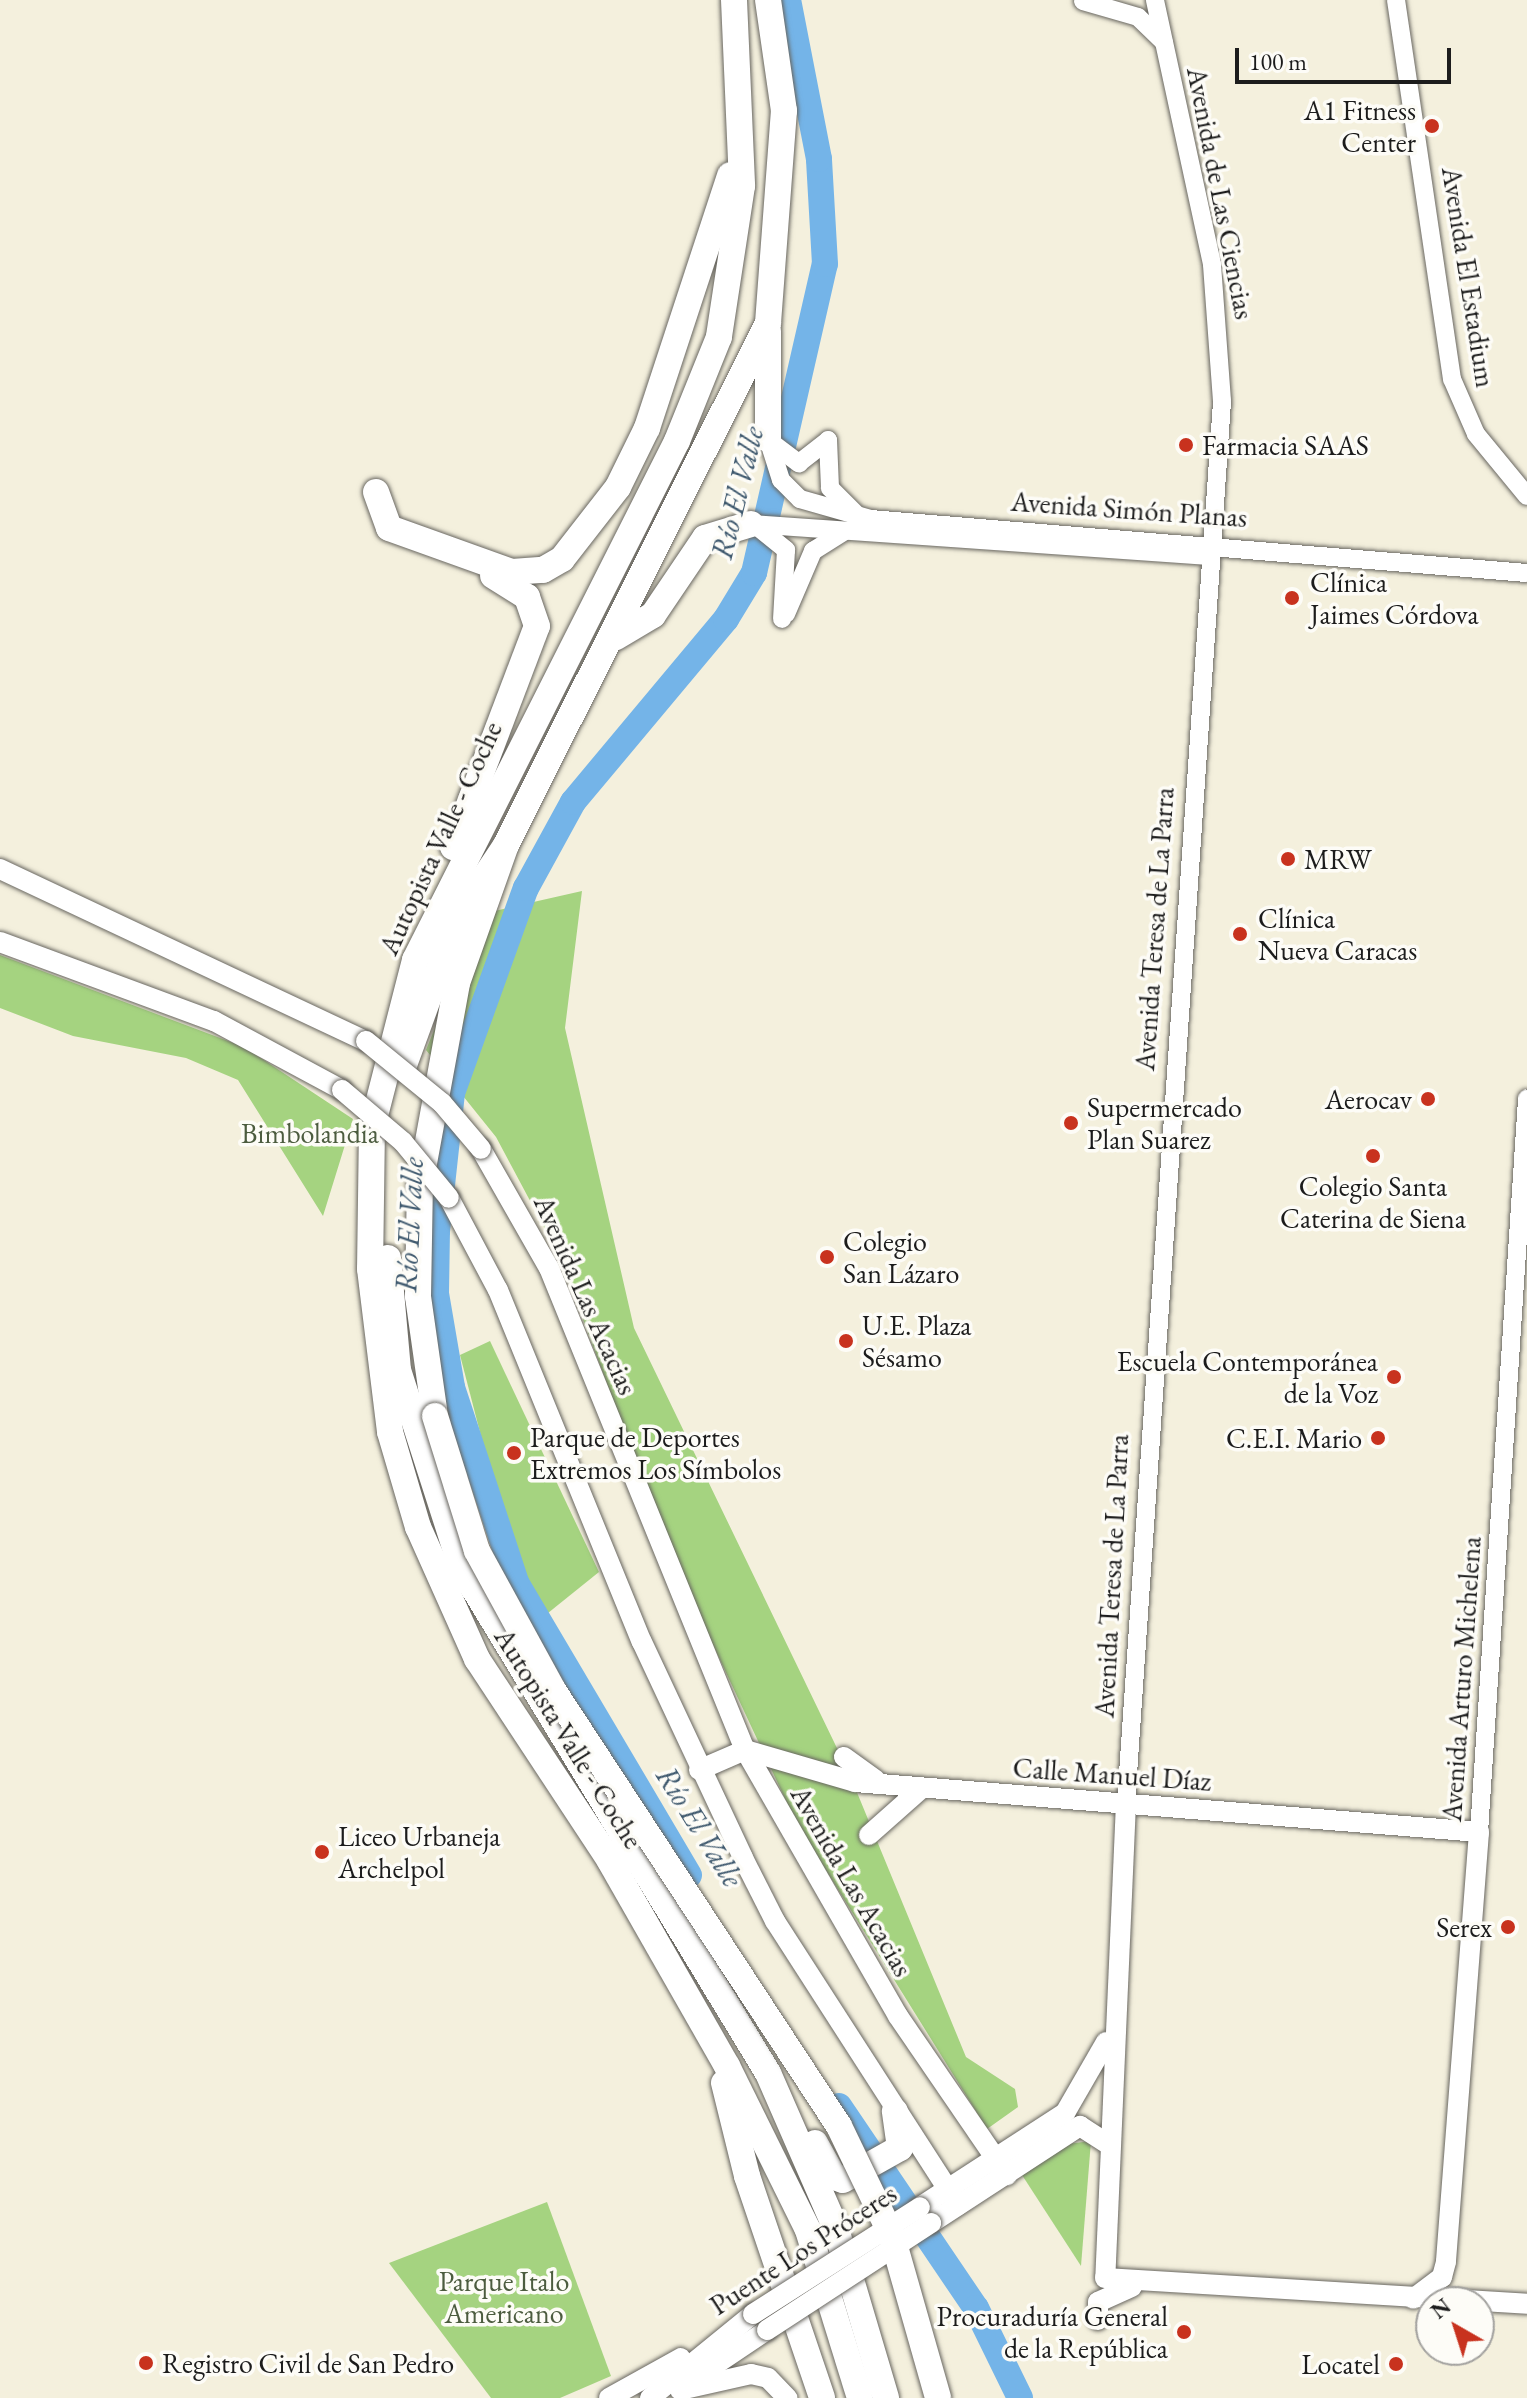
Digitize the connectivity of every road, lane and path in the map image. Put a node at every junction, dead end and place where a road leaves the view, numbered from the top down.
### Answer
1 (734, 0) edge
2 (756, 0) edge
3 (768, 0) edge
4 (1086, 0) edge
5 (1155, 0) edge
6 (1396, 0) edge
7 (1164, 42) junction
8 (743, 151) junction
9 (781, 178) junction
10 (768, 323) junction
11 (768, 439) junction
12 (376, 492) dead end
13 (1527, 496) edge
14 (870, 519) junction
15 (751, 524) junction
16 (366, 530) dead end
17 (844, 532) junction
18 (1207, 549) junction
19 (1527, 573) edge
20 (616, 637) junction
21 (506, 845) junction
22 (0, 869) edge
23 (0, 942) edge
24 (415, 960) junction
25 (1527, 1099) edge
26 (745, 1750) junction
27 (699, 1770) junction
28 (820, 1775) junction
29 (891, 1786) junction
30 (922, 1788) junction
31 (1126, 1803) junction
32 (1479, 1832) junction
33 (869, 1835) dead end
34 (1111, 2027) junction
35 (717, 2048) junction
36 (768, 2073) junction
37 (895, 2111) junction
38 (1108, 2144) junction
39 (1001, 2167) junction
40 (953, 2197) junction
41 (926, 2215) junction
42 (1446, 2262) junction
43 (1146, 2285) junction
44 (1461, 2286) edge
45 (1413, 2299) joint
46 (1495, 2301) edge
47 (1527, 2304) edge
48 (1098, 2320) dead end
49 (709, 2343) junction
50 (677, 2394) edge
51 (609, 2398) edge
52 (650, 2398) edge
53 (787, 2398) edge
54 (822, 2398) edge
55 (860, 2398) edge
56 (886, 2398) edge
57 (938, 2398) edge

1 - 8 highway, Autopista Valle - Coche
2 - 9 highway, Autopista Valle - Coche
3 - 9 highway, Autopista Valle - Coche
4 - 7 street
5 - 7 street, Avenida de Las Ciencias
6 - 13 street, Avenida El Estadium
7 - 18 street, Avenida de Las Ciencias
8 - 12 highway
8 - 24 highway, Autopista Valle - Coche
9 - 10 highway, Autopista Valle - Coche
10 - 11 highway
10 - 20 highway, Autopista Valle - Coche
11 - 14 street, Avenida Simón Planas
11 - 14 street
14 - 18 street, Avenida Simón Planas
15 - 17 street, Avenida Simón Planas
15 - 17 street
15 - 20 highway
16 - 24 highway
17 - 18 street, Avenida Simón Planas
18 - 19 street, Avenida Simón Planas
18 - 31 street, Avenida Teresa de La Parra
20 - 21 highway, Autopista Valle - Coche
21 - 36 highway
21 - 57 highway, Autopista Valle - Coche, bridge
22 - 26 main road, Avenida Las Acacias, bridge
23 - 27 main road, bridge
24 - 35 highway, Autopista Valle - Coche
25 - 32 street, Avenida Arturo Michelena
26 - 27 main road
26 - 28 main road, Calle Manuel Díaz
26 - 39 main road, Avenida Las Acacias
27 - 37 main road
28 - 29 main road, Calle Manuel Díaz
28 - 29 main road
29 - 30 main road, Calle Manuel Díaz
30 - 31 main road, Calle Manuel Díaz
30 - 33 main road
31 - 32 main road, Calle Manuel Díaz
31 - 34 main road, Avenida Teresa de La Parra
32 - 42 main road, Avenida Arturo Michelena
34 - 38 main road, Avenida Teresa de La Parra
34 - 39 main road
35 - 54 highway
35 - 55 highway, Autopista Valle - Coche
36 - 37 highway
36 - 56 highway
37 - 40 main road
38 - 39 main road
38 - 43 main road, Avenida Teresa de La Parra
39 - 40 main road, Puente Los Próceres
40 - 41 main road, Puente Los Próceres
41 - 49 main road, Puente Los Próceres, bridge
41 - 50 main road, Puente Los Próceres, bridge
42 - 44 main road
42 - 45 main road
43 - 45 main road
43 - 48 main road
46 - 47 main road
49 - 51 main road
49 - 52 main road, Puente Los Próceres
50 - 53 main road

